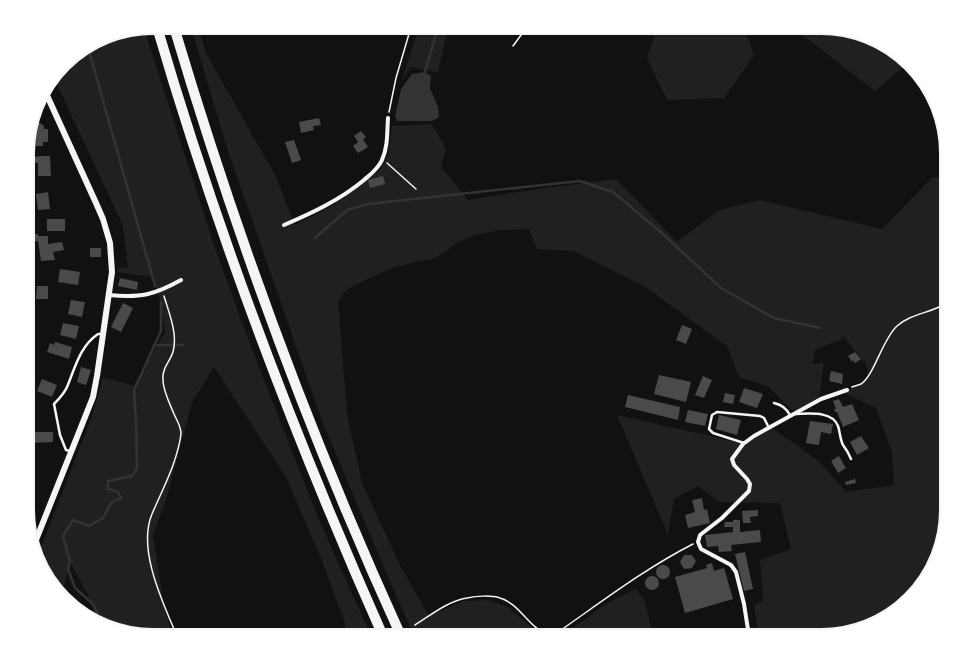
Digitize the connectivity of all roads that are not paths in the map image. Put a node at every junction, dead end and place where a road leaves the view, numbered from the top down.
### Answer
1 (159, 34) edge
2 (176, 34) edge
3 (48, 97) edge
4 (388, 118) road end
5 (284, 226) dead end
6 (181, 280) dead end
7 (109, 295) junction
8 (103, 334) junction
9 (847, 390) road end
10 (774, 403) dead end
11 (792, 415) junction
12 (769, 428) junction
13 (744, 443) junction
14 (72, 452) junction
15 (851, 459) dead end
16 (37, 537) edge
17 (380, 629) edge
18 (398, 629) edge
19 (748, 629) edge

1 - 17 highway
2 - 18 highway
3 - 7 street
4 - 5 street
6 - 7 street
7 - 8 street
8 - 14 street
8 - 14 lane
9 - 11 street
10 - 11 lane
11 - 12 street
11 - 15 lane
12 - 13 street
12 - 13 lane
13 - 19 street
14 - 16 street

